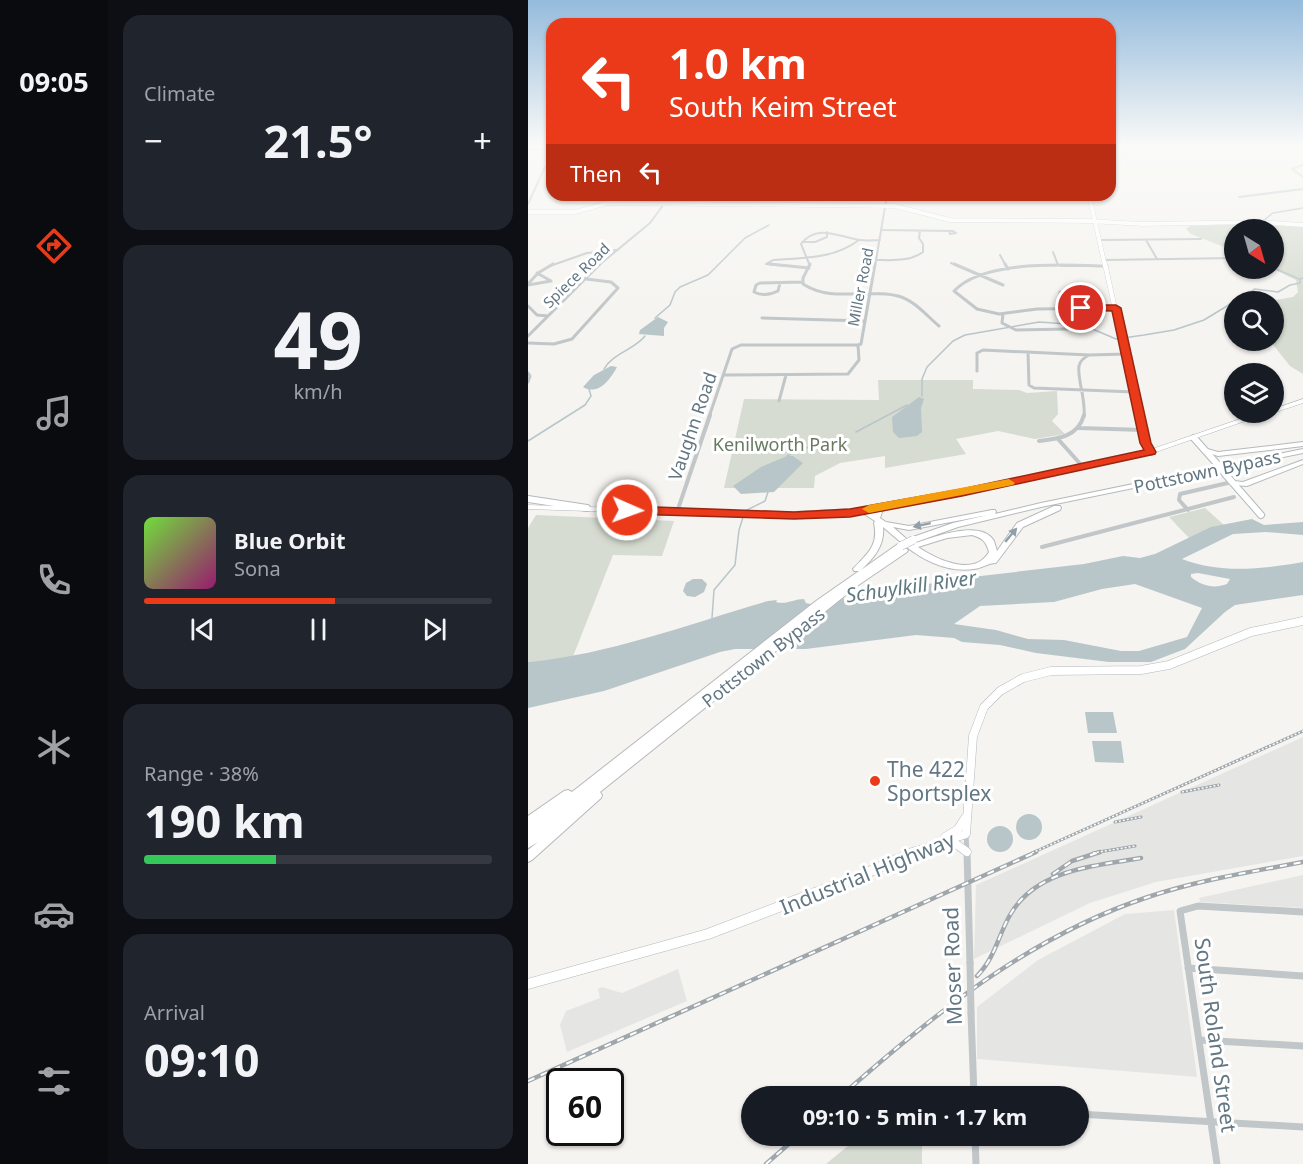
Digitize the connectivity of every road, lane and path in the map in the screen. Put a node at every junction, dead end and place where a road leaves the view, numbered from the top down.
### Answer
1 (665, 201) edge
2 (886, 201) edge
3 (1091, 201) edge
4 (663, 204) junction
5 (886, 206) junction
6 (528, 212) edge
7 (1096, 221) junction
8 (1303, 225) edge
9 (882, 230) junction
10 (920, 231) junction
11 (949, 231) dead end
12 (827, 232) junction
13 (1201, 239) dead end
14 (859, 240) junction
15 (880, 240) junction
16 (1101, 240) junction
17 (1146, 240) junction
18 (802, 242) junction
19 (616, 250) junction
20 (1053, 252) dead end
21 (1000, 255) dead end
22 (807, 257) junction
23 (1224, 258) edge
24 (876, 260) junction
25 (1105, 260) junction
26 (1157, 260) junction
27 (951, 262) dead end
28 (1059, 265) junction
29 (1107, 266) junction
30 (809, 268) junction
31 (1008, 269) junction
32 (537, 273) junction
33 (980, 275) junction
34 (585, 279) junction
35 (802, 282) junction
36 (780, 283) junction
37 (528, 285) edge
38 (1003, 285) dead end
39 (1060, 292) dead end
40 (870, 295) junction
41 (528, 306) edge
42 (1116, 308) junction
43 (1062, 309) junction
44 (530, 311) edge
45 (1003, 314) junction
46 (548, 316) junction
47 (762, 318) dead end
48 (865, 321) junction
49 (939, 326) dead end
50 (1068, 329) dead end
51 (528, 336) edge
52 (528, 343) edge
53 (858, 345) junction
54 (1028, 352) junction
55 (1126, 354) junction
56 (1089, 355) junction
57 (977, 371) dead end
58 (528, 373) edge
59 (724, 375) junction
60 (786, 375) junction
61 (528, 382) edge
62 (1083, 390) junction
63 (1134, 392) junction
64 (779, 400) dead end
65 (1303, 401) edge
66 (1284, 408) edge
67 (1237, 423) edge
68 (1079, 428) junction
69 (1143, 430) junction
70 (1194, 438) junction
71 (1058, 439) junction
72 (1039, 441) dead end
73 (1303, 444) edge
74 (1204, 450) joint
75 (1151, 452) junction
76 (1303, 453) edge
77 (1215, 456) junction
78 (1303, 462) edge
79 (1083, 467) junction
80 (1233, 483) junction
81 (1244, 484) junction
82 (1238, 495) junction
83 (528, 499) edge
84 (1041, 505) junction
85 (885, 506) junction
86 (528, 507) edge
87 (1057, 508) junction
88 (589, 509) junction
89 (864, 510) junction
90 (1188, 510) junction
91 (677, 512) junction
92 (1261, 515) dead end
93 (880, 521) junction
94 (914, 543) junction
95 (1042, 547) dead end
96 (902, 548) junction
97 (840, 585) junction
98 (1303, 621) edge
99 (668, 732) junction
100 (621, 759) junction
101 (966, 816) junction
102 (528, 822) edge
103 (528, 833) edge
104 (966, 834) junction
105 (528, 843) edge
106 (930, 845) junction
107 (967, 852) junction
108 (528, 857) edge
109 (1303, 912) edge
110 (1188, 968) junction
111 (1303, 976) edge
112 (528, 984) edge
113 (1200, 1040) junction
114 (1303, 1046) edge
115 (974, 1086) edge
116 (1089, 1115) edge
117 (1210, 1122) junction
118 (1303, 1126) edge
119 (975, 1146) edge
120 (976, 1164) edge
121 (1217, 1164) edge

1 - 4 street, Spiece Road
2 - 5 street, Miller Road
3 - 7 street
4 - 5 street
4 - 6 street
4 - 19 street, Spiece Road
5 - 7 street
5 - 9 street, Miller Road
7 - 8 street
7 - 16 street
9 - 10 street
9 - 15 street, Miller Road
10 - 11 street
10 - 24 street
12 - 14 street
12 - 18 street
12 - 18 street
13 - 17 street
14 - 15 street
14 - 22 street
15 - 24 street, Miller Road
16 - 17 street
16 - 25 street
17 - 26 street
18 - 22 street
19 - 32 street
19 - 34 street, Spiece Road
20 - 28 street
21 - 31 street
22 - 30 street
22 - 30 street
23 - 26 street
24 - 40 street, Miller Road
25 - 26 street
25 - 29 street
27 - 33 street
28 - 29 street
28 - 31 street
29 - 42 street
30 - 35 street
31 - 33 street
32 - 37 street
32 - 37 street
33 - 38 street
33 - 45 street
34 - 46 street, Spiece Road
34 - 52 street
35 - 36 street
35 - 40 street
36 - 36 street
39 - 43 street
40 - 48 street, Miller Road
40 - 49 street
41 - 44 street
42 - 43 street
42 - 55 street
43 - 45 street
44 - 46 street
45 - 50 street
46 - 51 street, Spiece Road
47 - 48 street
48 - 53 street, Miller Road
53 - 59 street, Vaughn Road
53 - 60 street, Miller Road
54 - 56 street
54 - 57 street
54 - 62 street
55 - 56 street
55 - 63 street
56 - 62 street
58 - 61 street
59 - 60 street
59 - 91 street, Vaughn Road
60 - 64 street
62 - 63 street
62 - 68 street
63 - 69 street
65 - 66 main road
67 - 70 main road
68 - 69 street
68 - 71 street
69 - 75 street
70 - 74 street
70 - 75 main road
71 - 72 street
71 - 79 street
73 - 77 highway
74 - 77 highway
75 - 79 main road
76 - 84 highway, Pottstown Bypass
76 - 87 highway, Pottstown Bypass
77 - 80 street, bridge
78 - 81 highway
79 - 85 main road
80 - 81 highway
80 - 82 street
80 - 90 street
81 - 82 highway
82 - 90 street
82 - 92 street
83 - 88 street
84 -> 93 highway
84 - 94 highway, Pottstown Bypass
85 - 89 main road
85 - 93 highway
86 - 88 main road
93 -> 87 highway
87 - 94 highway, Pottstown Bypass
88 - 91 main road
89 - 91 main road
89 - 93 highway
90 - 95 street
93 - 94 highway
93 - 97 highway
94 - 96 highway, Pottstown Bypass
96 - 97 highway, Pottstown Bypass
96 - 99 highway, Pottstown Bypass
97 - 100 highway, Pottstown Bypass
98 - 101 street, Industrial Highway
99 - 105 highway, Pottstown Bypass
99 - 108 highway
100 - 102 highway
100 - 103 highway, Pottstown Bypass
101 - 104 street, Industrial Highway
101 - 106 street
104 - 106 street, Industrial Highway
104 - 107 street, Moser Road
106 - 107 street
106 - 112 street, Industrial Highway
107 - 115 street, Moser Road, bridge
109 - 110 street, South Roland Street
110 - 111 street
110 - 113 street, South Roland Street
113 - 114 street
113 - 117 street, South Roland Street
116 - 117 street
117 - 118 street
117 - 121 street, South Roland Street
119 - 120 street

